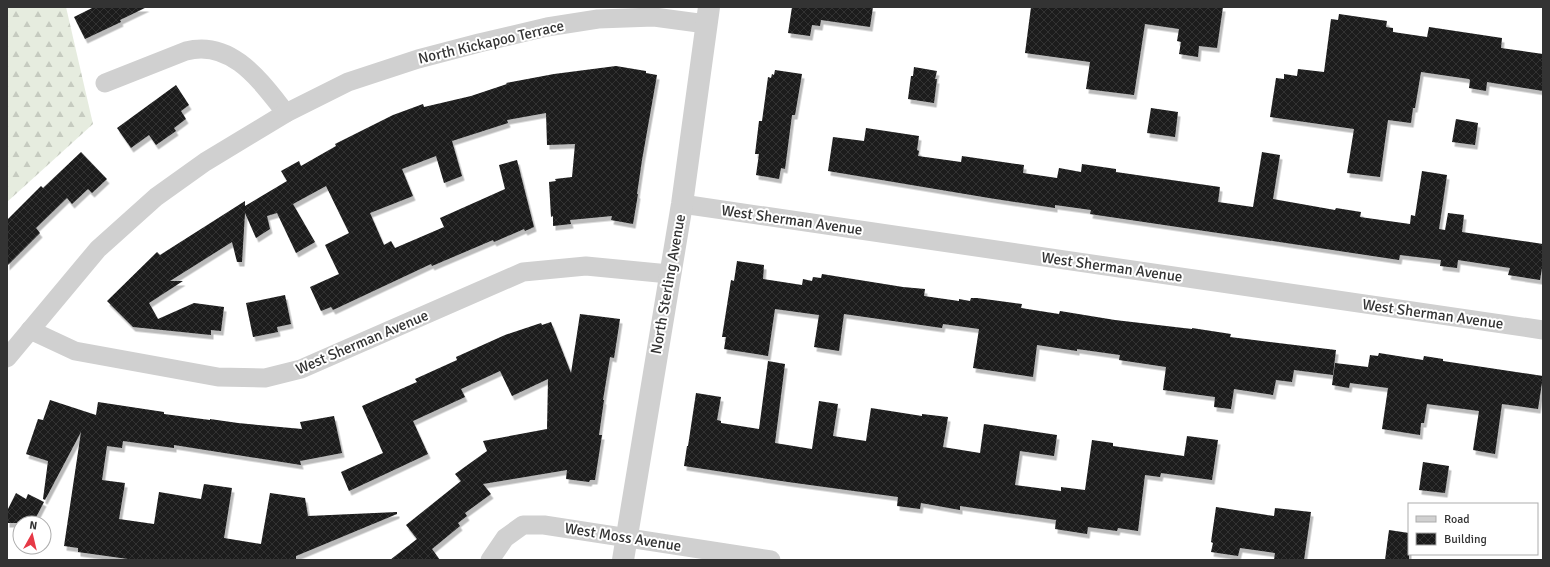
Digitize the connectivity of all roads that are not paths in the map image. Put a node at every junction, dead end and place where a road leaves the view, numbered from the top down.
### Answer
1 (708, 15) edge
2 (105, 83) dead end
3 (286, 112) junction
4 (682, 204) junction
5 (669, 274) junction
6 (30, 330) junction
7 (1543, 330) edge
8 (7, 358) edge
9 (626, 538) junction
10 (490, 560) edge
11 (623, 560) edge
12 (771, 560) edge

1 - 3 street, North Kickapoo Terrace
1 - 4 street, North Sterling Avenue
2 - 3 street
3 - 6 street, North Kickapoo Terrace
4 - 5 street, North Sterling Avenue
4 - 7 street, West Sherman Avenue
5 - 6 street, West Sherman Avenue
5 - 9 street, North Sterling Avenue
6 - 8 street, North Kickapoo Terrace
9 - 10 street, West Moss Avenue
9 - 11 street, North Sterling Avenue
9 - 12 street, West Moss Avenue

